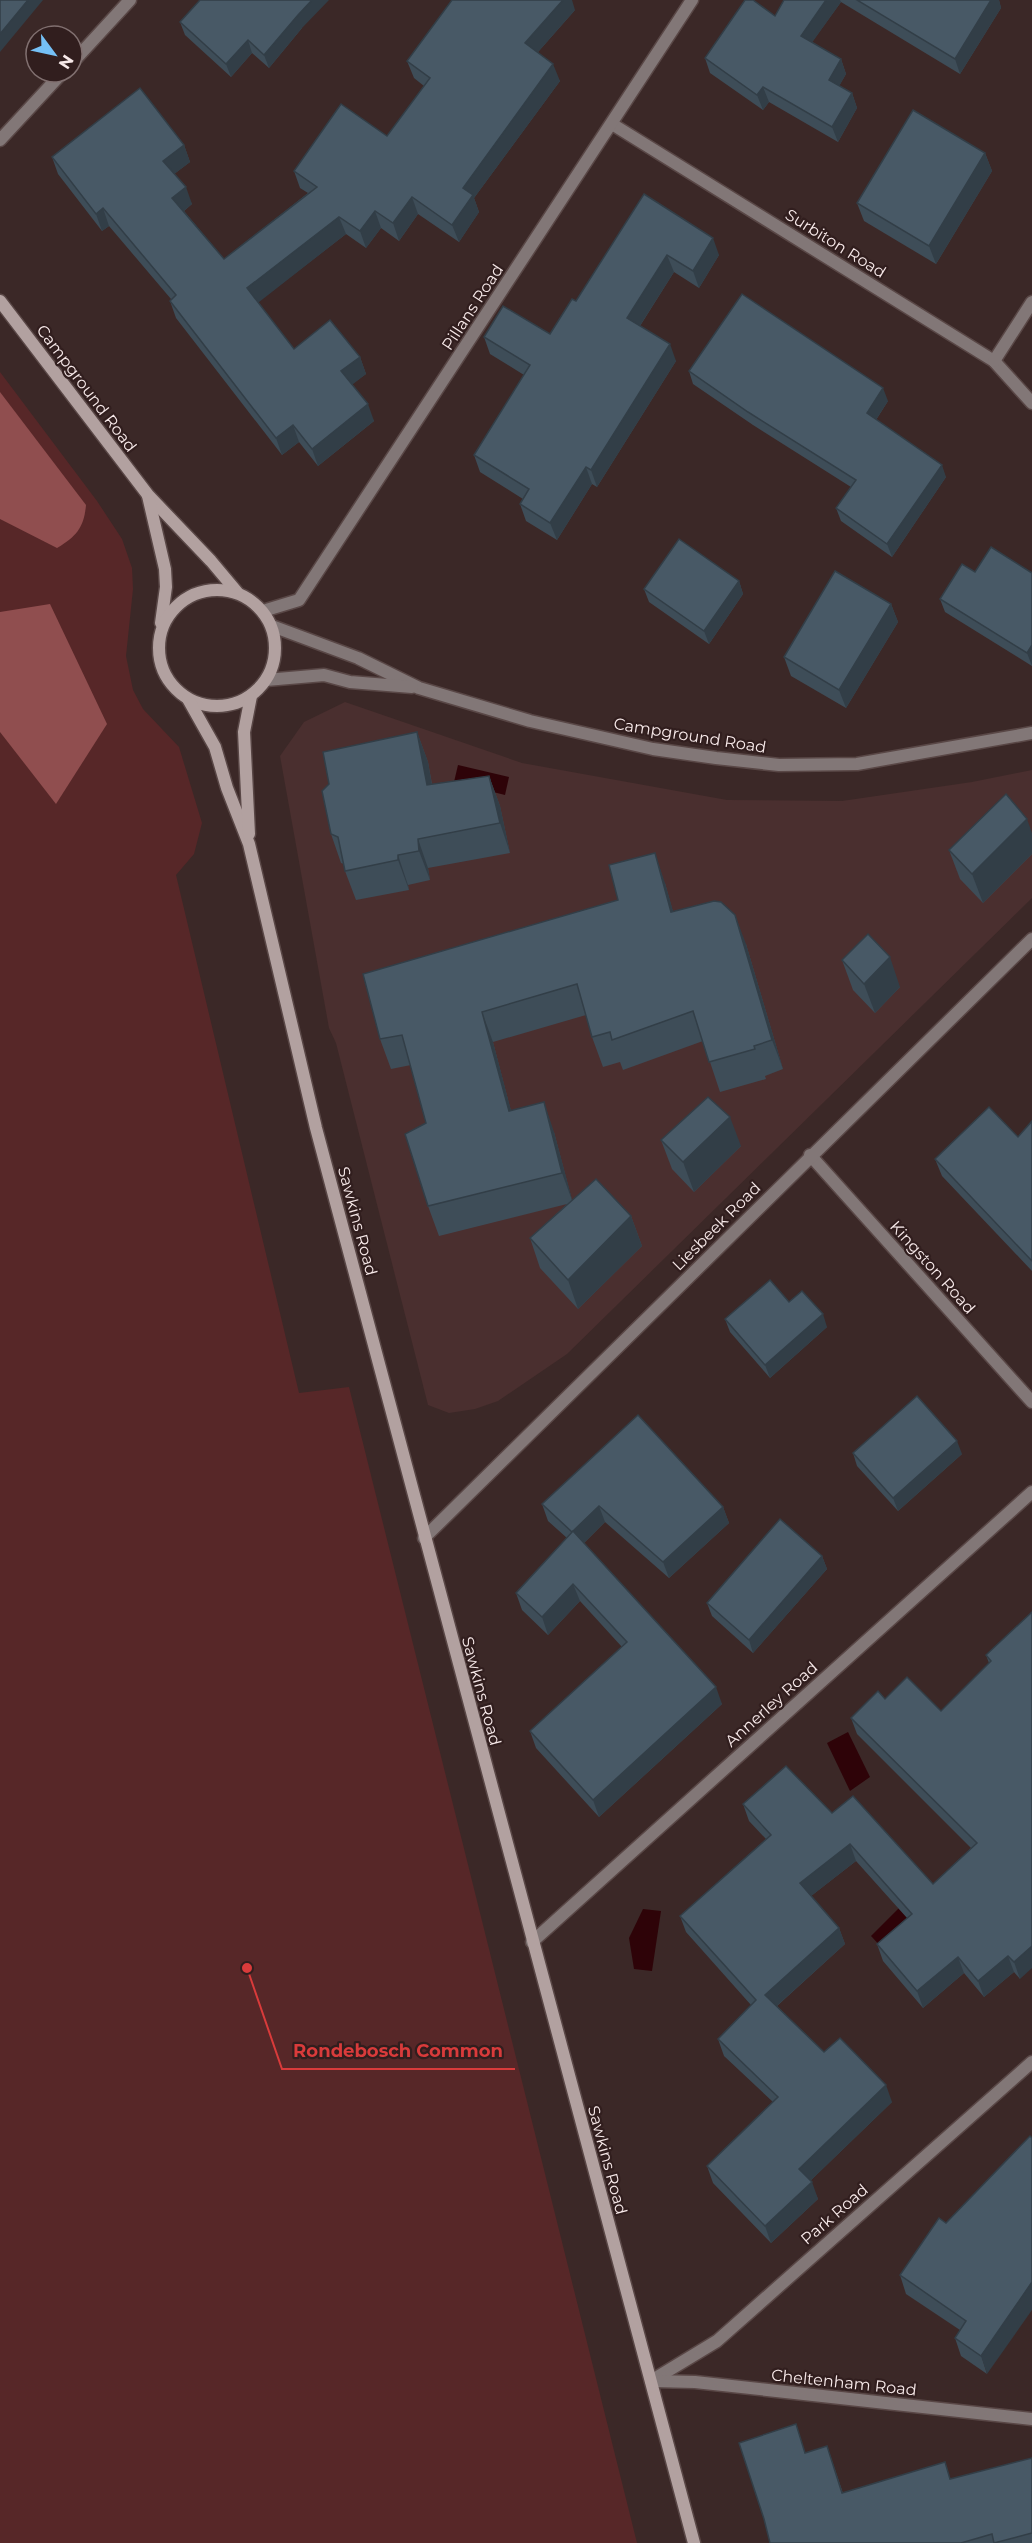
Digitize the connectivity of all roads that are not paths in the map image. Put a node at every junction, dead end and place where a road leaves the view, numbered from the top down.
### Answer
1 (130, 0) edge
2 (692, 0) edge
3 (84, 50) edge
4 (52, 84) edge
5 (612, 124) junction
6 (0, 140) edge
7 (0, 301) edge
8 (1032, 302) edge
9 (994, 361) junction
10 (1032, 403) edge
11 (148, 495) junction
12 (237, 592) junction
13 (263, 611) junction
14 (272, 626) junction
15 (159, 639) junction
16 (266, 680) junction
17 (419, 688) junction
18 (251, 696) junction
19 (188, 699) junction
20 (1032, 733) edge
21 (249, 844) junction
22 (1032, 939) edge
23 (810, 1155) junction
24 (1032, 1402) edge
25 (1032, 1491) edge
26 (424, 1538) junction
27 (532, 1942) junction
28 (1032, 2062) edge
29 (651, 2381) junction
30 (1032, 2419) edge
31 (694, 2543) edge

1 - 3 street
2 - 5 street, Pillans Road
4 - 6 street
5 - 9 street, Surbiton Road
5 - 13 street, Pillans Road
7 - 11 street, Campground Road
8 - 9 street
9 - 10 street, Surbiton Road
11 - 12 street, Campground Road
11 - 15 street, Campground Road
12 - 13 street
12 - 15 street
13 - 14 street
14 - 16 street
14 - 17 street, Campground Road
15 - 19 street
16 - 17 street, Campground Road
16 - 18 street
17 - 20 street, Campground Road
18 - 19 street
18 - 21 street, Sawkins Road
19 - 21 street, Sawkins Road
21 - 26 street, Sawkins Road
22 - 23 street, Liesbeek Road
23 - 24 street, Kingston Road
23 - 26 street, Liesbeek Road
25 - 27 street, Annerley Road
26 - 27 street, Sawkins Road
27 - 29 street, Sawkins Road
28 - 29 street, Park Road
29 - 30 street, Cheltenham Road
29 - 31 street, Sawkins Road

